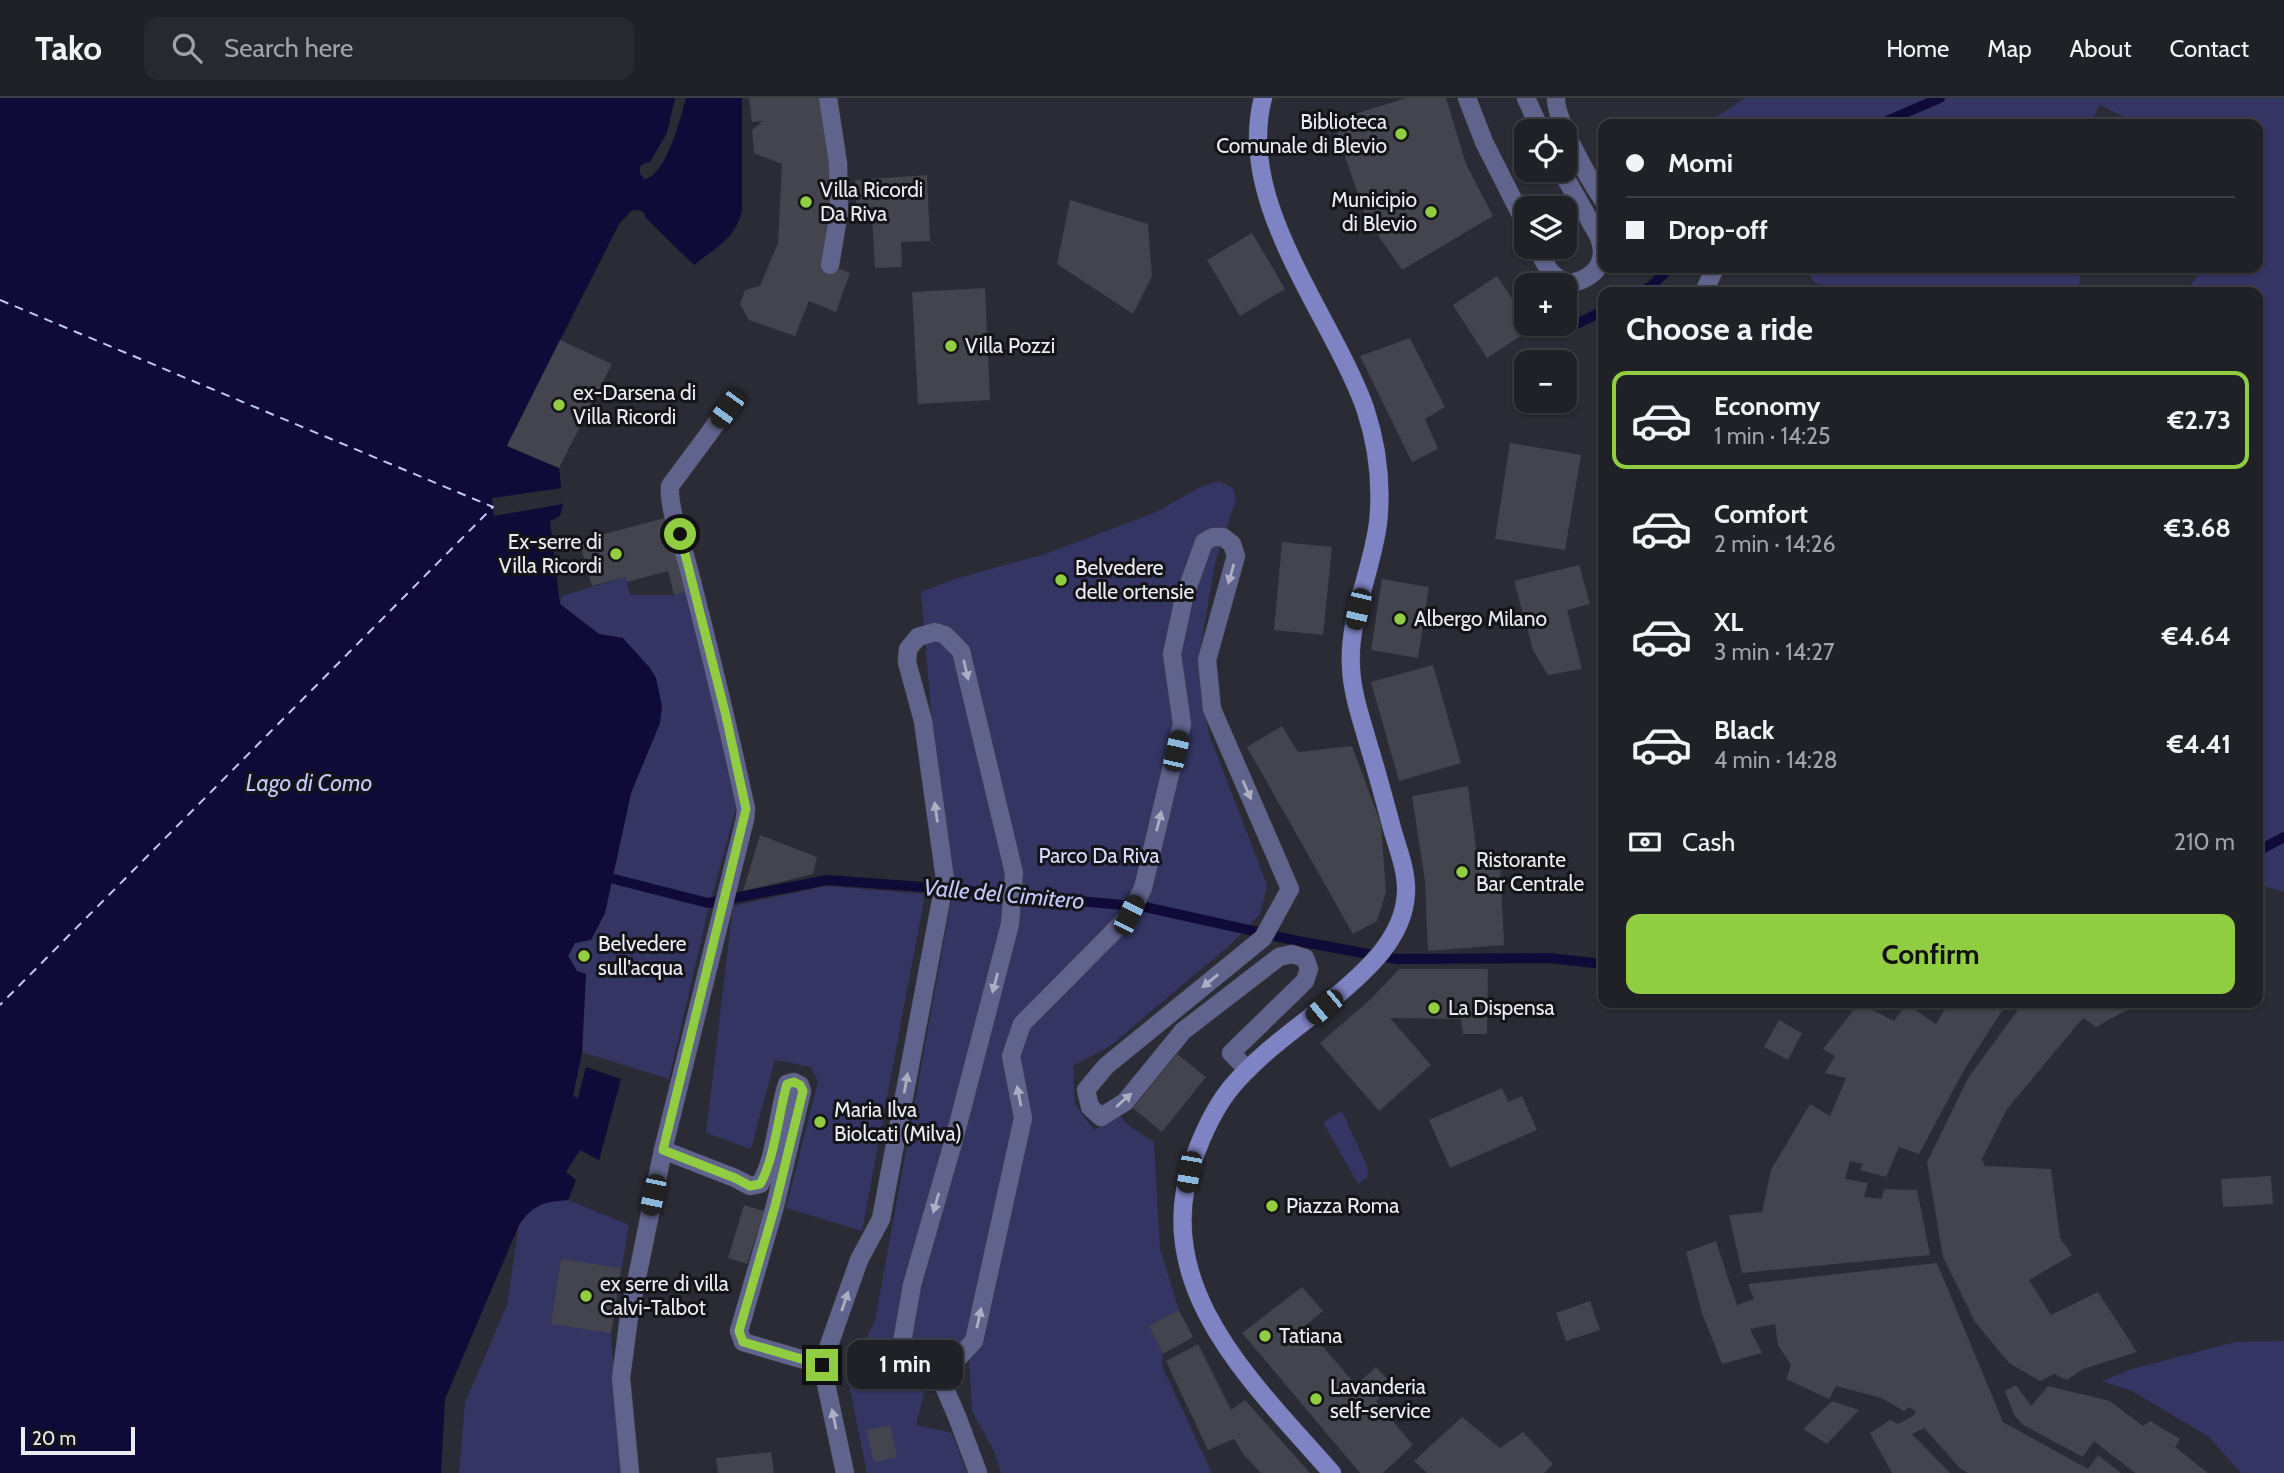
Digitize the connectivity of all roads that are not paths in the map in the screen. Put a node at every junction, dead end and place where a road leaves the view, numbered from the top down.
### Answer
1 (828, 98) edge
2 (1263, 98) edge
3 (1467, 98) edge
4 (1526, 98) edge
5 (1556, 98) edge
6 (1536, 119) edge
7 (1598, 192) edge
8 (1577, 198) edge
9 (1514, 201) edge
10 (1598, 235) edge
11 (1542, 259) edge
12 (830, 265) dead end
13 (1598, 268) edge
14 (727, 409) dead end
15 (1248, 1070) junction
16 (663, 1150) junction
17 (822, 1365) junction
18 (940, 1377) junction
19 (630, 1473) edge
20 (845, 1473) edge
21 (978, 1473) edge
22 (1332, 1473) edge

1 - 12 street
2 - 15 main road
3 - 9 street
4 - 6 street
5 - 7 street
8 - 10 street
11 - 13 street
14 - 16 street
18 -> 15 street
15 - 22 main road
16 - 17 street
16 - 19 street
17 -> 18 street
20 -> 17 street
18 - 21 street

